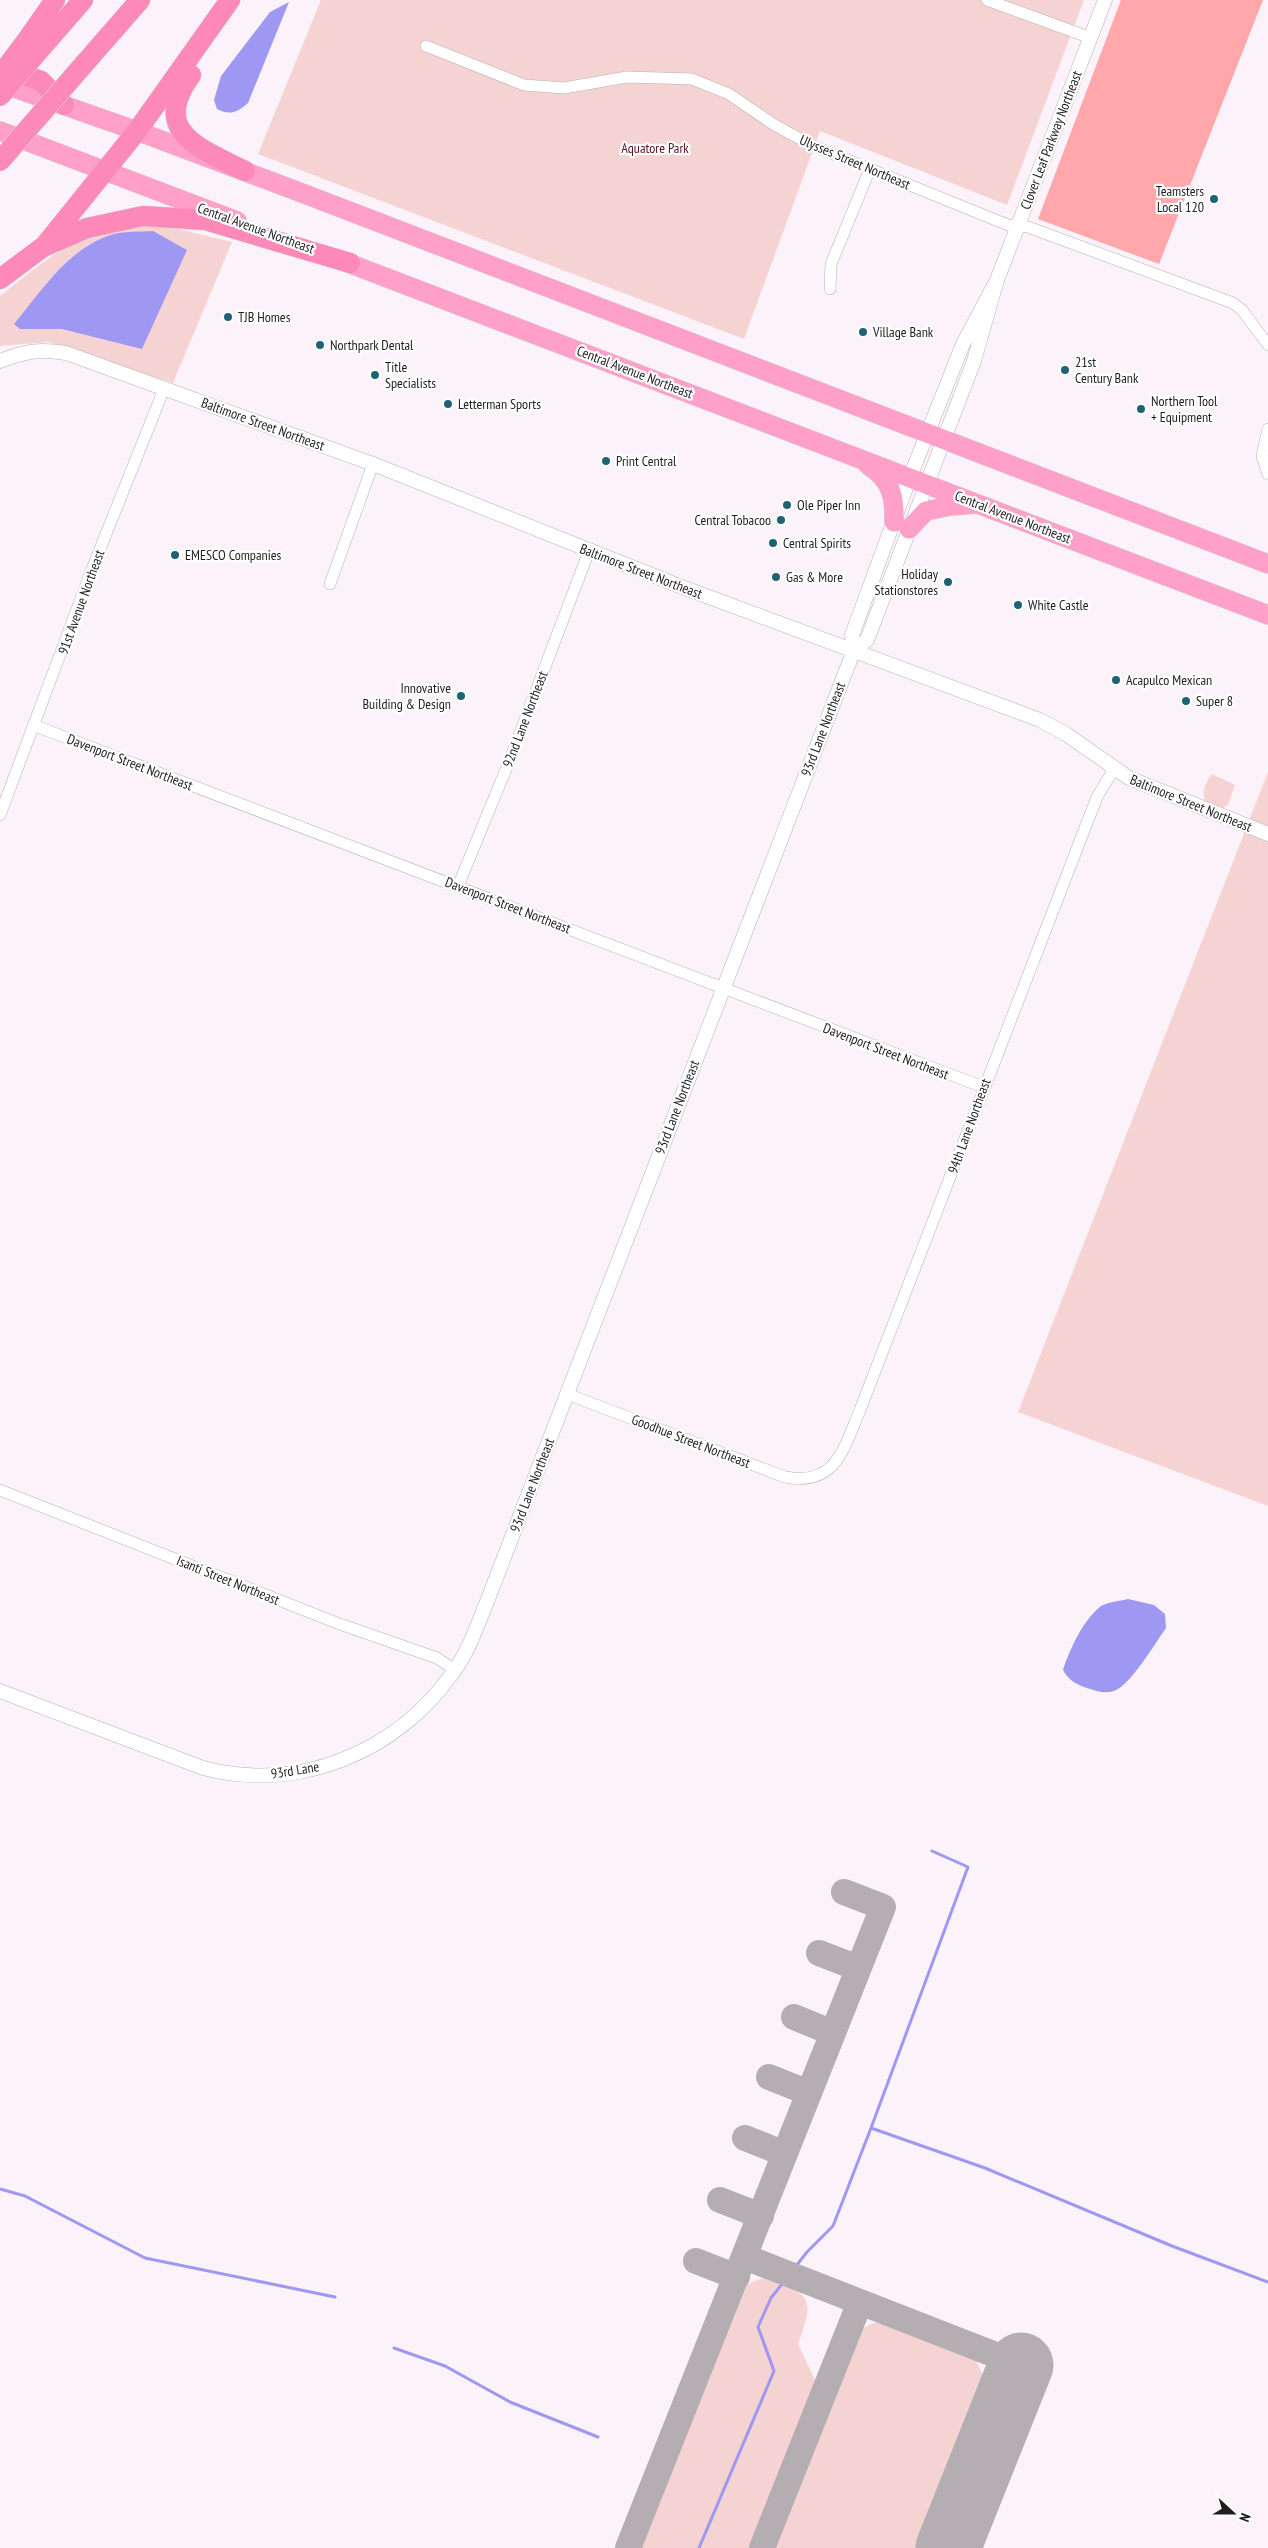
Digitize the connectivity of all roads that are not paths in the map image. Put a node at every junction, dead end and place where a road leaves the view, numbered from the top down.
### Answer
1 (55, 0) edge
2 (83, 0) edge
3 (140, 0) edge
4 (230, 0) edge
5 (245, 0) edge
6 (987, 0) edge
7 (1105, 0) edge
8 (1091, 38) junction
9 (34, 44) junction
10 (426, 46) dead end
11 (0, 67) edge
12 (0, 76) edge
13 (0, 83) edge
14 (0, 96) edge
15 (64, 105) junction
16 (0, 130) edge
17 (137, 131) junction
18 (0, 161) edge
19 (870, 169) junction
20 (245, 171) junction
21 (106, 172) junction
22 (1017, 228) junction
23 (44, 247) junction
24 (350, 263) junction
25 (0, 279) edge
26 (996, 280) junction
27 (830, 289) dead end
28 (1268, 344) edge
29 (0, 361) edge
30 (164, 389) junction
31 (1268, 430) edge
32 (927, 434) junction
33 (945, 440) junction
34 (855, 456) junction
35 (373, 464) junction
36 (1268, 474) edge
37 (919, 480) junction
38 (981, 504) junction
39 (902, 526) junction
40 (590, 551) junction
41 (1268, 564) edge
42 (330, 584) dead end
43 (1268, 615) edge
44 (854, 650) junction
45 (33, 725) junction
46 (1114, 769) junction
47 (0, 815) edge
48 (1268, 834) edge
49 (458, 886) junction
50 (723, 989) junction
51 (983, 1087) junction
52 (567, 1394) junction
53 (818, 1477) joint
54 (0, 1490) edge
55 (501, 1565) joint
56 (456, 1670) junction
57 (0, 1691) edge

1 - 9 highway
2 - 9 highway
3 - 18 highway, bridge
4 - 17 highway
5 - 20 highway
6 - 8 street
7 - 8 street, Clover Leaf Parkway Northeast
8 - 22 street, Clover Leaf Parkway Northeast
9 - 12 highway, bridge
9 - 14 highway, bridge
10 - 19 street, Ulysses Street Northeast
11 - 15 highway
13 - 15 highway
15 - 17 highway
16 - 21 highway, Central Avenue Northeast
17 - 20 highway
17 - 21 highway
19 - 22 street, Ulysses Street Northeast
19 - 27 street
20 - 32 highway
21 - 23 highway
21 - 24 highway, Central Avenue Northeast
22 - 26 street, Clover Leaf Parkway Northeast
22 - 28 street, Ulysses Street Northeast
23 - 24 highway
23 - 25 highway
24 - 34 highway, Central Avenue Northeast
26 - 32 street, Clover Leaf Parkway Northeast
26 - 33 street, Clover Leaf Parkway Northeast
29 - 30 street, Baltimore Street Northeast
30 - 35 street, Baltimore Street Northeast
30 - 45 street, 91st Avenue Northeast
31 - 36 street
32 - 33 highway
32 - 37 street, 93rd Lane Northeast
33 - 37 street, 93rd Lane Northeast
33 - 41 highway
34 - 37 highway, Central Avenue Northeast
34 - 39 highway
35 - 40 street, Baltimore Street Northeast
35 - 42 street
37 - 38 highway, Central Avenue Northeast
37 - 39 street, 93rd Lane Northeast
38 - 39 highway
38 - 43 highway, Central Avenue Northeast
39 - 44 street, 93rd Lane Northeast
40 - 44 street, Baltimore Street Northeast
40 - 49 street, 92nd Lane Northeast
44 - 46 street, Baltimore Street Northeast
44 - 50 street, 93rd Lane Northeast
45 - 47 street, 91st Avenue Northeast
45 - 49 street, Davenport Street Northeast
46 - 48 street, Baltimore Street Northeast
46 - 51 street, 94th Lane Northeast
49 - 50 street, Davenport Street Northeast
50 - 51 street, Davenport Street Northeast
50 - 52 street, 93rd Lane Northeast
51 - 53 street, 94th Lane Northeast
52 - 53 street, Goodhue Street Northeast
52 - 55 street, 93rd Lane Northeast
54 - 56 street, Isanti Street Northeast
55 - 56 street, 93rd Lane
56 - 57 street, 93rd Lane

